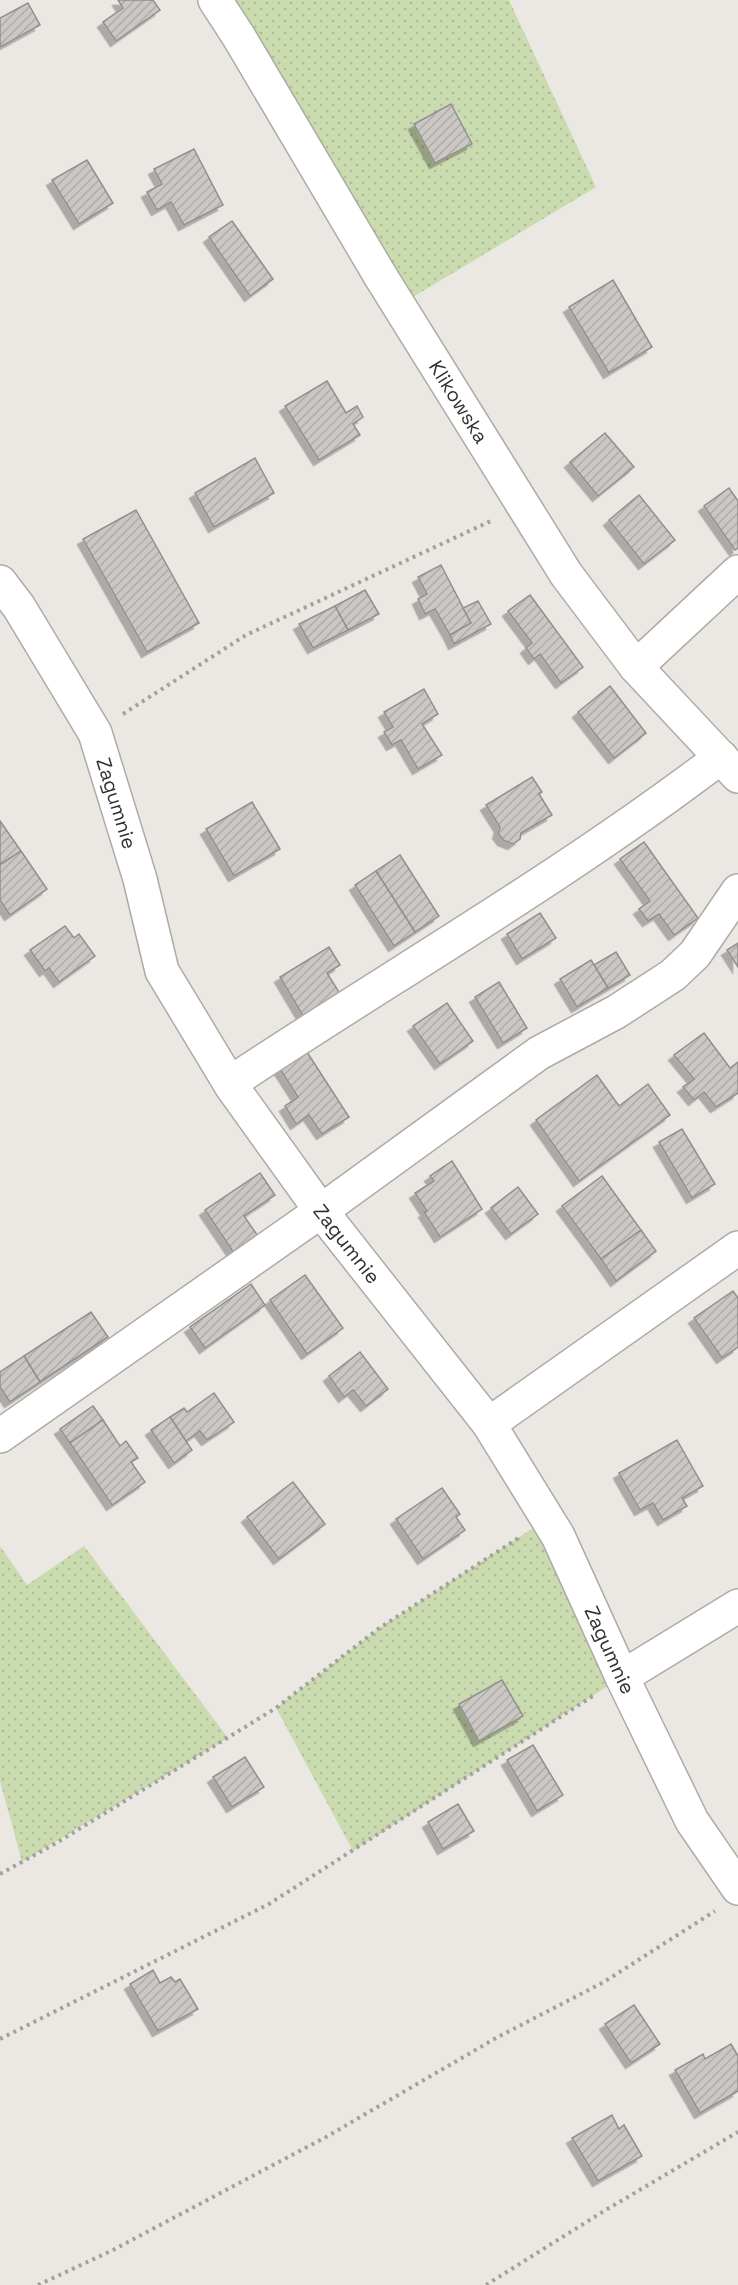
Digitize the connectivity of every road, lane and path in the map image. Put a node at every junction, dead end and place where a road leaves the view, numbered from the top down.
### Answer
1 (215, 0) edge
2 (524, 507) junction
3 (738, 572) edge
4 (0, 582) edge
5 (636, 667) junction
6 (95, 733) junction
7 (729, 767) edge
8 (738, 891) edge
9 (230, 1083) junction
10 (321, 1212) junction
11 (738, 1248) edge
12 (489, 1424) junction
13 (0, 1436) edge
14 (547, 1519) junction
15 (738, 1606) edge
16 (622, 1677) junction
17 (0, 1874) edge
18 (728, 1898) edge
19 (0, 2039) edge
20 (738, 2132) edge
21 (38, 2285) edge
22 (486, 2285) edge

1 - 2 street, Klikowska
2 - 5 street, Klikowska
2 - 6 path
3 - 5 street
4 - 6 street, Zagumnie
5 - 7 street, Klikowska
6 - 9 street, Zagumnie
7 - 9 street
8 - 10 street
9 - 10 street, Zagumnie
10 - 12 street, Zagumnie
10 - 13 street
11 - 12 street
12 - 14 street, Zagumnie
14 - 16 street, Zagumnie
14 - 17 path
15 - 16 street
16 - 18 street, Zagumnie
16 - 19 path
18 - 21 path
20 - 22 path

